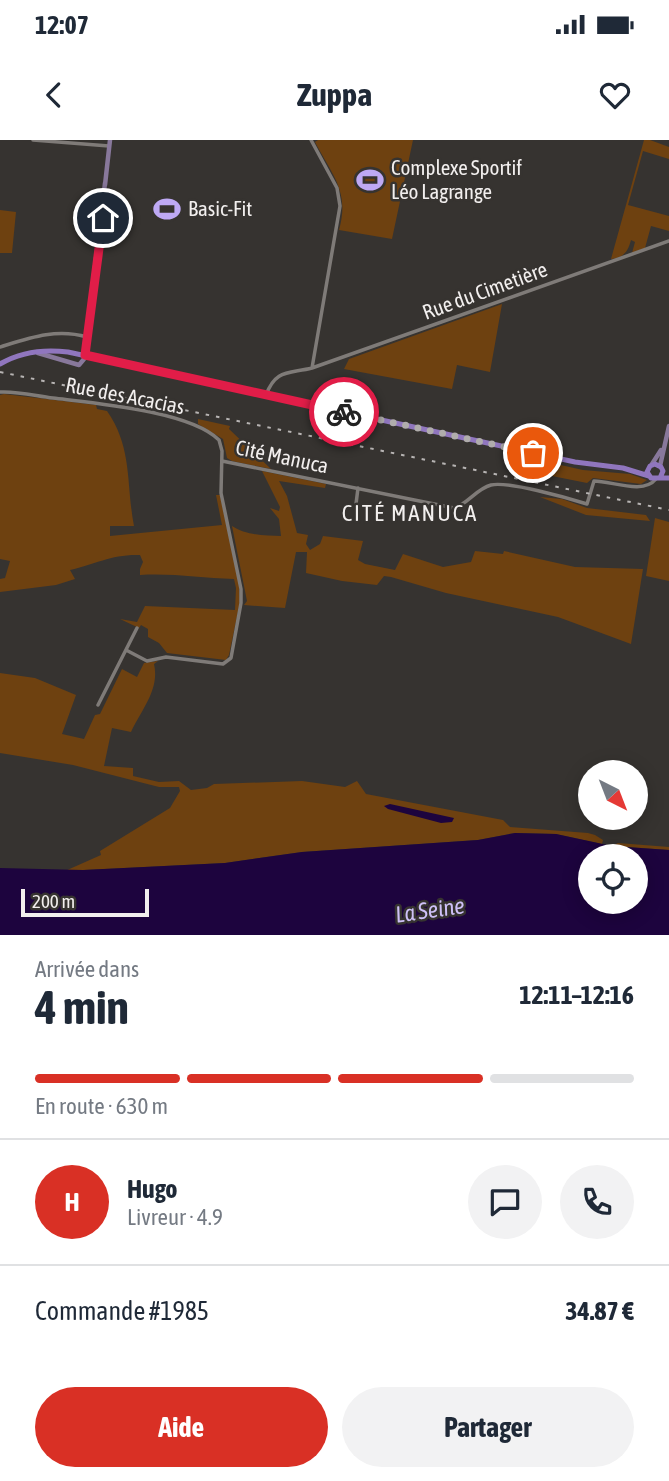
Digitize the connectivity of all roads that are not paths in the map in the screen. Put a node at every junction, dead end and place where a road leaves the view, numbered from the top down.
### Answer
1 (33, 140) edge
2 (311, 140) edge
3 (109, 143) edge
4 (669, 241) edge
5 (87, 337) junction
6 (0, 347) edge
7 (30, 352) junction
8 (85, 355) junction
9 (0, 364) edge
10 (312, 368) junction
11 (0, 392) edge
12 (266, 394) junction
13 (669, 426) edge
14 (664, 443) junction
15 (222, 461) junction
16 (651, 466) junction
17 (623, 468) junction
18 (661, 468) junction
19 (649, 476) junction
20 (669, 476) edge
21 (658, 478) junction
22 (643, 487) junction
23 (358, 488) junction
24 (356, 504) dead end
25 (137, 628) dead end
26 (126, 650) junction
27 (98, 705) dead end

1 - 3 street
2 - 10 street
3 - 5 main road
4 - 10 street, Rue du Cimetière
5 - 6 street
5 - 8 main road
7 - 8 main road
7 - 8 main road
7 - 9 main road
8 - 12 main road
10 - 12 street, Rue du Cimetière
11 - 15 street, Rue des Acacias
12 - 17 main road
13 - 14 main road
14 - 16 main road
14 - 18 main road
15 - 23 street, Cité Manuca
15 - 26 street, Cité Manuca
16 - 17 main road
16 - 18 main road
16 - 19 main road
17 - 19 main road
18 - 20 main road
18 - 21 main road
19 - 21 main road
19 - 22 street
20 - 21 main road
21 - 22 street
22 - 23 street, Cité Manuca
23 - 24 street
25 - 26 street
26 - 27 street

